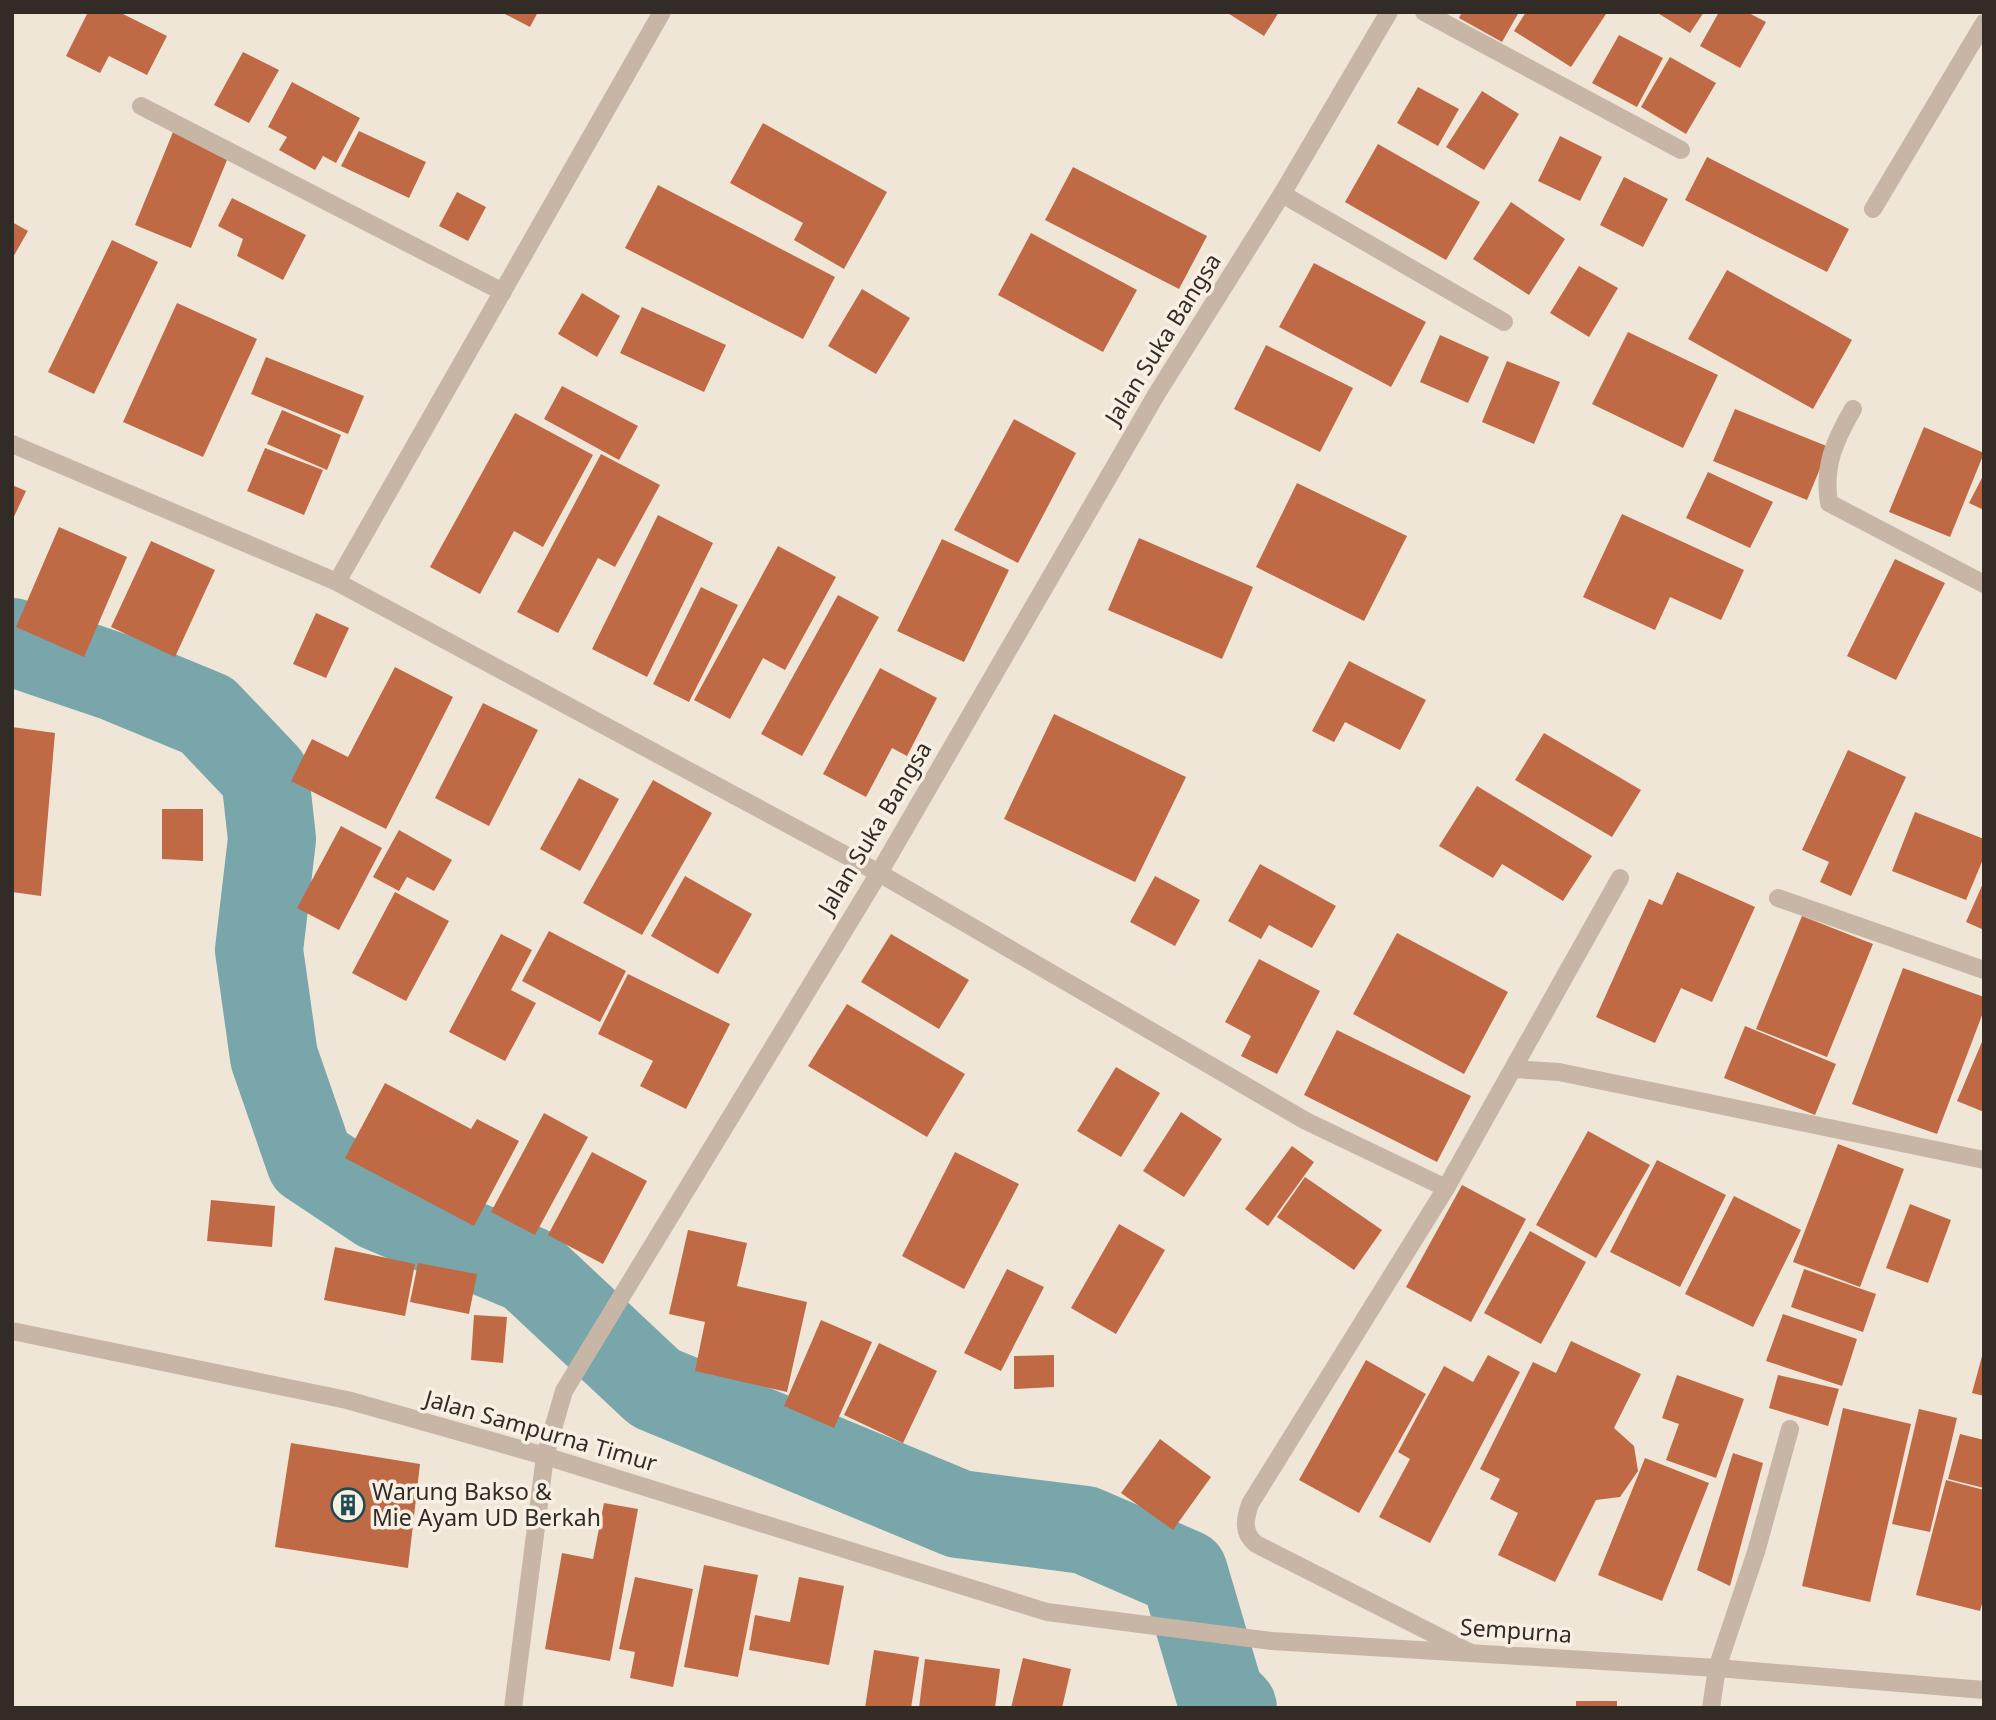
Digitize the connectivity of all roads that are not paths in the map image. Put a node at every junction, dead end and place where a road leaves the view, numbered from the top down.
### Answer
1 (1389, 12) edge
2 (1424, 12) edge
3 (661, 13) edge
4 (1984, 23) edge
5 (141, 106) dead end
6 (1681, 150) dead end
7 (1282, 194) junction
8 (1873, 209) dead end
9 (503, 292) junction
10 (1504, 322) dead end
11 (1853, 409) dead end
12 (12, 444) edge
13 (337, 582) junction
14 (1984, 584) edge
15 (879, 873) junction
16 (1620, 878) dead end
17 (1778, 898) dead end
18 (1984, 970) edge
19 (1514, 1069) junction
20 (1984, 1160) edge
21 (1446, 1188) junction
22 (12, 1331) edge
23 (1790, 1429) dead end
24 (545, 1456) junction
25 (1047, 1612) joint
26 (1469, 1652) junction
27 (1717, 1668) junction
28 (1984, 1690) edge
29 (513, 1708) edge
30 (1711, 1708) edge

1 - 7 street, Jalan Suka Bangsa
2 - 6 street
3 - 9 street
4 - 8 street
5 - 9 street
7 - 10 street
7 - 15 street, Jalan Suka Bangsa
9 - 13 street
11 - 14 street
12 - 13 street
13 - 15 street
15 - 21 street
15 - 24 street, Jalan Suka Bangsa
16 - 19 street
17 - 18 street
19 - 20 street
19 - 21 street
21 - 26 street
22 - 24 street, Jalan Sampurna Timur
23 - 27 street
24 - 25 street, Jalan Sampurna Timur
24 - 29 street, Jalan Suka Bangsa
25 - 26 street, Sempurna
26 - 27 street, Sempurna
27 - 28 street, Sempurna
27 - 30 street

